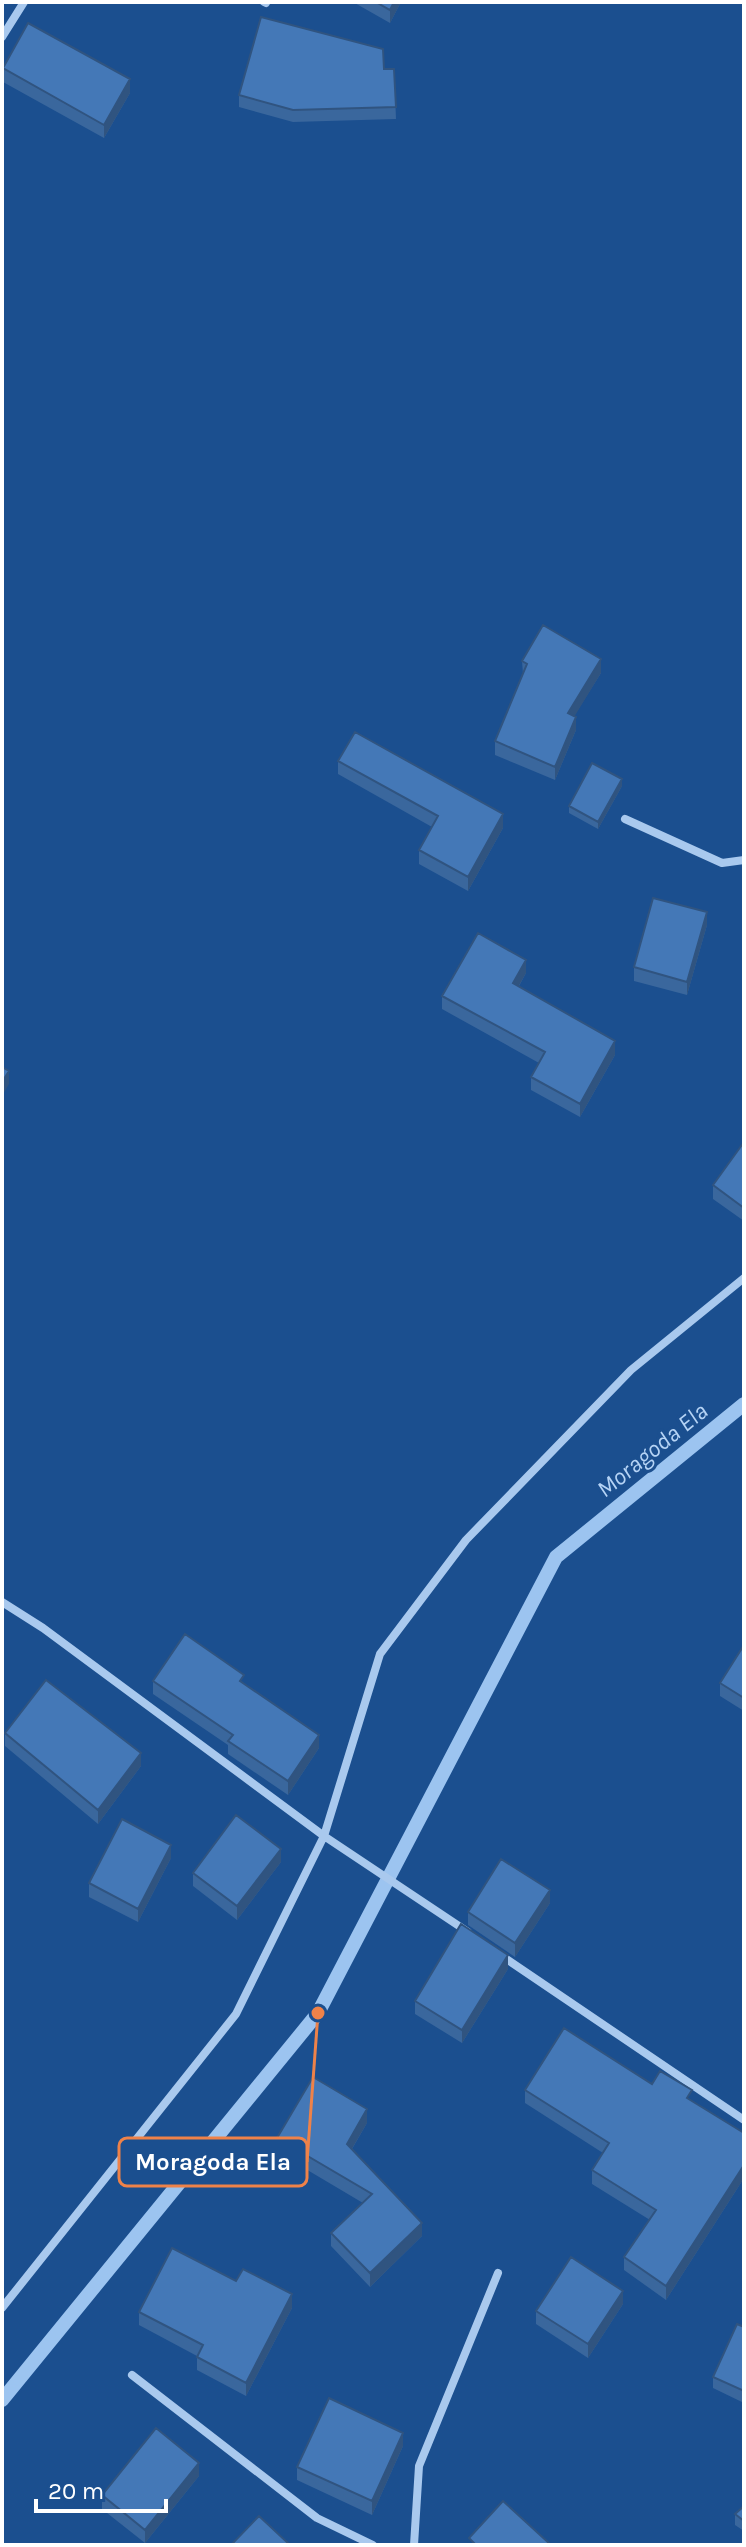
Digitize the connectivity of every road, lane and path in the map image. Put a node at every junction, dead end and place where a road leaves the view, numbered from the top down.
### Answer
1 (24, 2) edge
2 (2, 37) edge
3 (625, 819) dead end
4 (744, 860) edge
5 (744, 1278) edge
6 (2, 1602) edge
7 (324, 1836) junction
8 (481, 1941) edge
9 (493, 1950) edge
10 (744, 2120) edge
11 (498, 2273) dead end
12 (2, 2308) edge
13 (132, 2375) dead end
14 (373, 2545) edge
15 (414, 2545) edge

1 - 2 street
3 - 4 street
5 - 7 street
6 - 7 street
7 - 8 street
7 - 12 street
9 - 10 street
11 - 15 street
13 - 14 street

